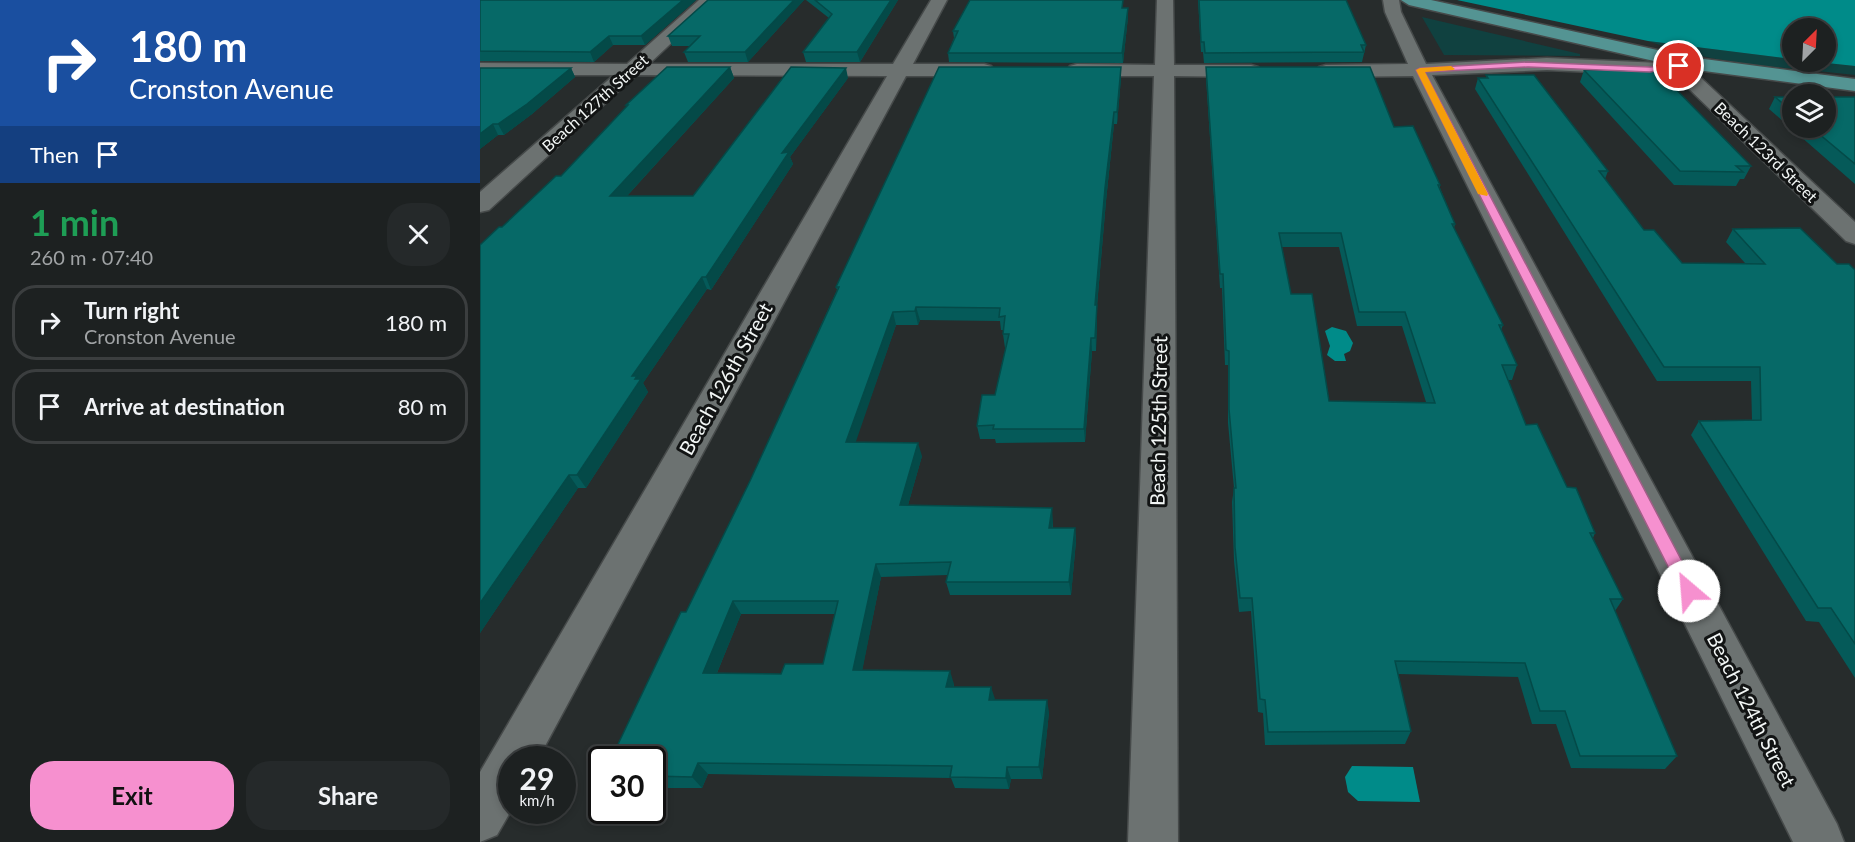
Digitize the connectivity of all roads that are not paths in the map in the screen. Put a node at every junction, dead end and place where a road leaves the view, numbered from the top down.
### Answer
1 (709, 0) edge
2 (939, 0) edge
3 (1165, 0) edge
4 (1391, 0) edge
5 (1409, 0) edge
6 (1689, 63) junction
7 (480, 69) edge
8 (632, 70) junction
9 (899, 70) junction
10 (1007, 70) edge
11 (1054, 70) edge
12 (1164, 70) junction
13 (1420, 70) junction
14 (1268, 71) edge
15 (1302, 71) edge
16 (1855, 85) edge
17 (480, 205) edge
18 (1855, 236) edge
19 (520, 746) edge
20 (498, 785) edge
21 (480, 818) edge
22 (1153, 842) edge
23 (1819, 842) edge

1 - 8 street, Beach 127th Street
2 - 9 street, Beach 126th Street
3 - 12 street, Beach 125th Street
4 - 13 street, Beach 124th Street
5 - 6 main road
6 - 13 street
6 - 16 main road
6 - 18 street, Beach 123rd Street
7 - 8 street
8 - 9 street
8 - 17 street, Beach 127th Street
9 - 10 street
9 - 19 street, Beach 126th Street
11 - 12 street
12 - 14 street
12 - 22 street, Beach 125th Street
13 - 15 street
13 - 23 street, Beach 124th Street
20 - 21 street, Beach 126th Street

